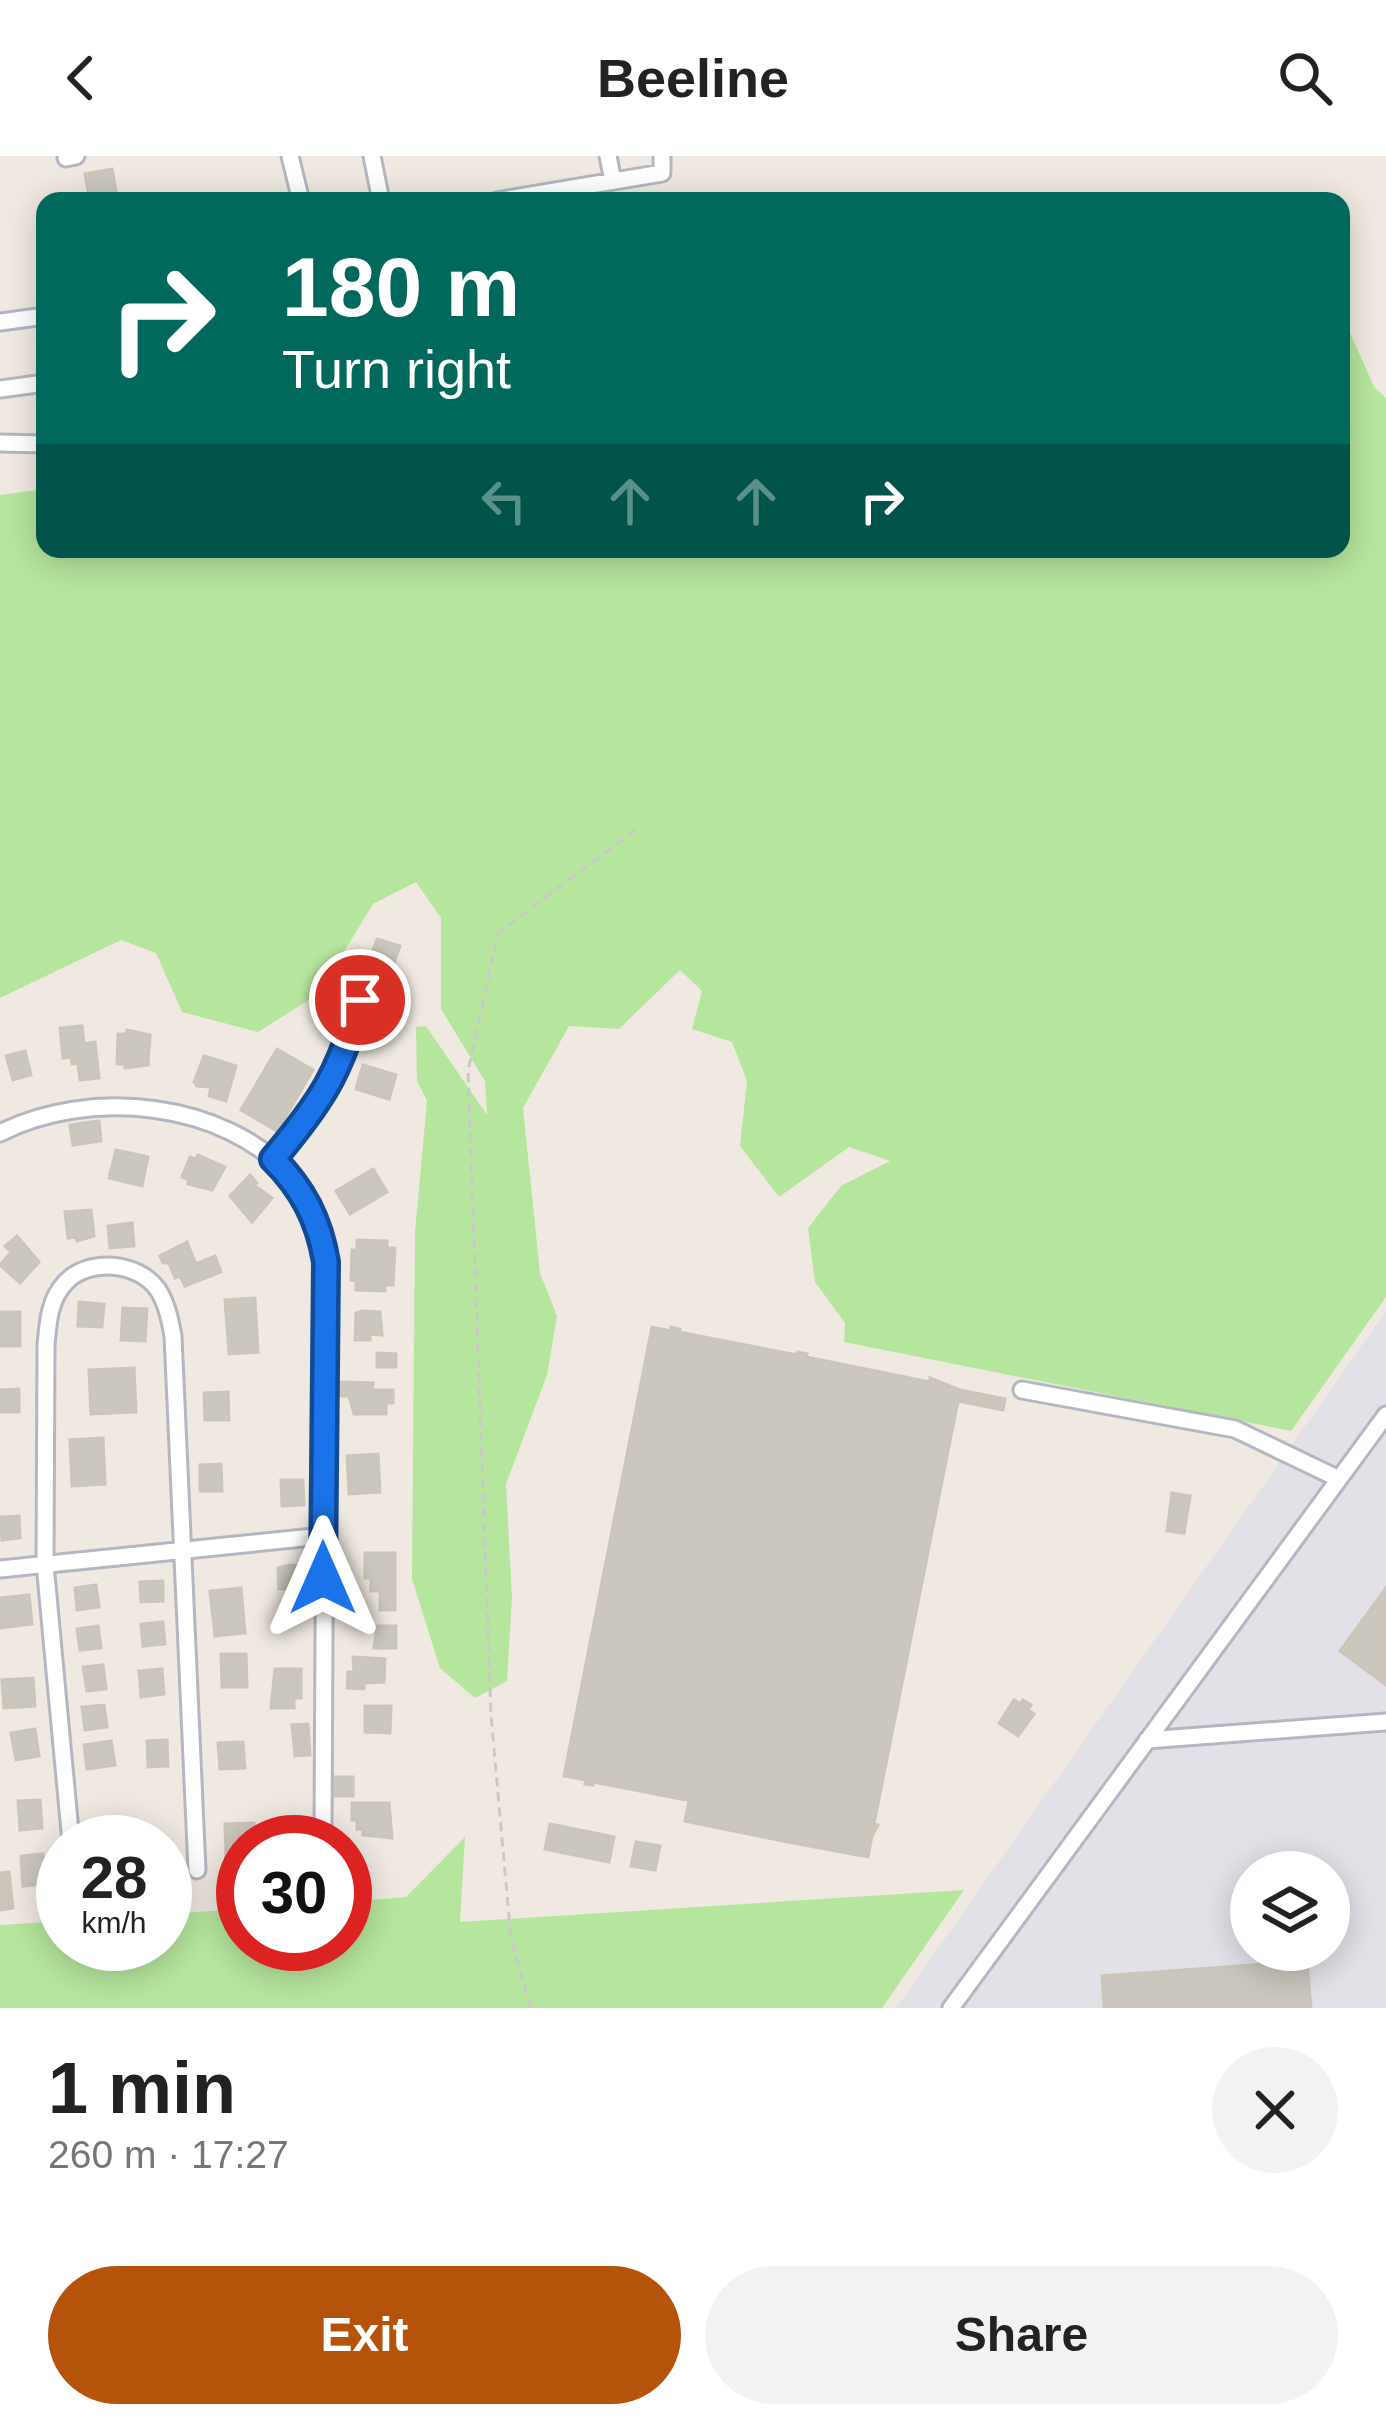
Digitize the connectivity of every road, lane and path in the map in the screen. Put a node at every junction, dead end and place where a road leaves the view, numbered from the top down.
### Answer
1 (290, 156) edge
2 (372, 156) edge
3 (608, 156) edge
4 (662, 156) edge
5 (613, 182) junction
6 (299, 192) edge
7 (379, 192) edge
8 (551, 192) edge
9 (36, 317) edge
10 (0, 322) edge
11 (36, 383) edge
12 (0, 389) edge
13 (0, 443) edge
14 (36, 444) edge
15 (638, 828) dead end
16 (360, 1000) dead end
17 (0, 1133) edge
18 (273, 1159) junction
19 (1022, 1390) dead end
20 (1386, 1415) edge
21 (1339, 1479) junction
22 (323, 1536) junction
23 (185, 1550) junction
24 (45, 1564) junction
25 (0, 1569) edge
26 (1386, 1722) edge
27 (1147, 1740) junction
28 (68, 1815) edge
29 (323, 1815) edge
30 (197, 1870) dead end
31 (531, 2008) edge
32 (951, 2008) edge

1 - 6 street
2 - 7 street
3 - 5 street
4 - 5 street
5 - 8 street
9 - 10 street
11 - 12 street
13 - 14 street
15 - 31 path
16 - 18 street
17 - 18 street
18 - 22 street
19 - 21 street
20 - 21 street
21 - 27 street
22 - 23 street
22 - 29 street
23 - 24 street
23 - 24 street
23 - 30 street
24 - 25 street
24 - 28 street
26 - 27 street
27 - 32 street

